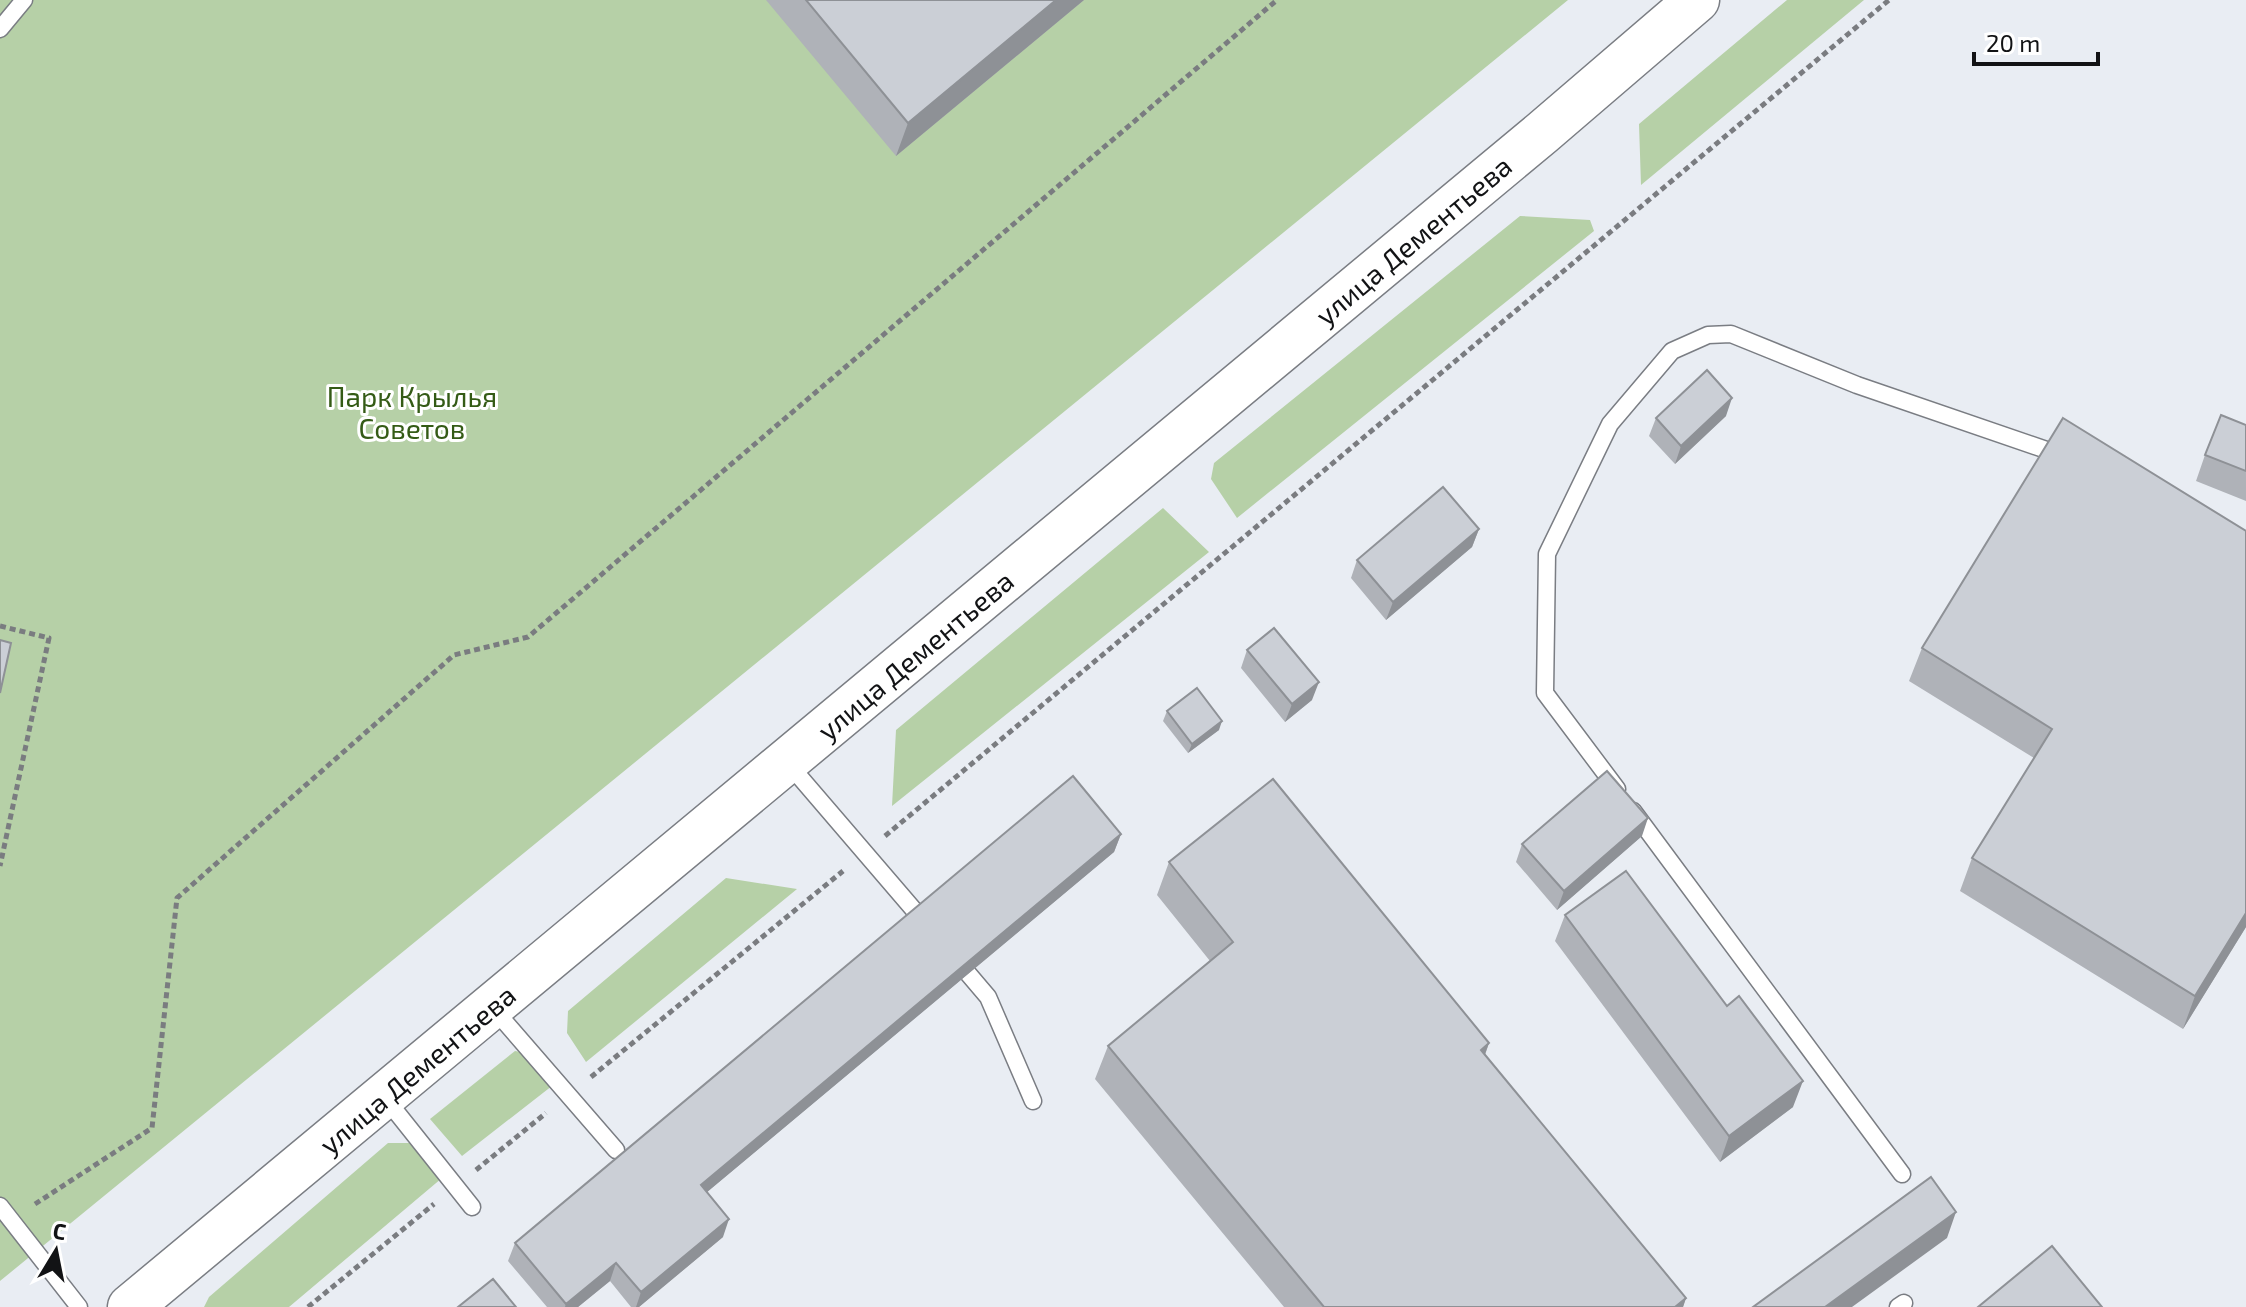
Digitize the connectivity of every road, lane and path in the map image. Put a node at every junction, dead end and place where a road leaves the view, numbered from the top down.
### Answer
1 (24, 0) edge
2 (1277, 0) edge
3 (1697, 0) edge
4 (1889, 0) edge
5 (0, 29) edge
6 (2074, 459) edge
7 (0, 626) edge
8 (787, 762) junction
9 (865, 853) junction
10 (0, 866) edge
11 (492, 1007) junction
12 (568, 1095) junction
13 (384, 1097) junction
14 (1033, 1101) dead end
15 (616, 1150) dead end
16 (1902, 1174) dead end
17 (456, 1186) junction
18 (0, 1206) edge
19 (472, 1207) dead end
20 (11, 1220) junction
21 (79, 1307) edge
22 (130, 1307) edge
23 (308, 1307) edge

1 - 5 lane
2 - 20 path
3 - 8 main road, улица Дементьева
4 - 9 path
6 - 16 lane
7 - 10 path
8 - 9 lane
8 - 11 main road, улица Дементьева
9 - 12 path
9 - 14 lane
11 - 12 lane
11 - 13 main road, улица Дементьева
12 - 15 lane
12 - 17 path
13 - 17 lane
13 - 22 main road, улица Дементьева
17 - 19 lane
17 - 23 path
18 - 20 lane
20 - 21 lane

